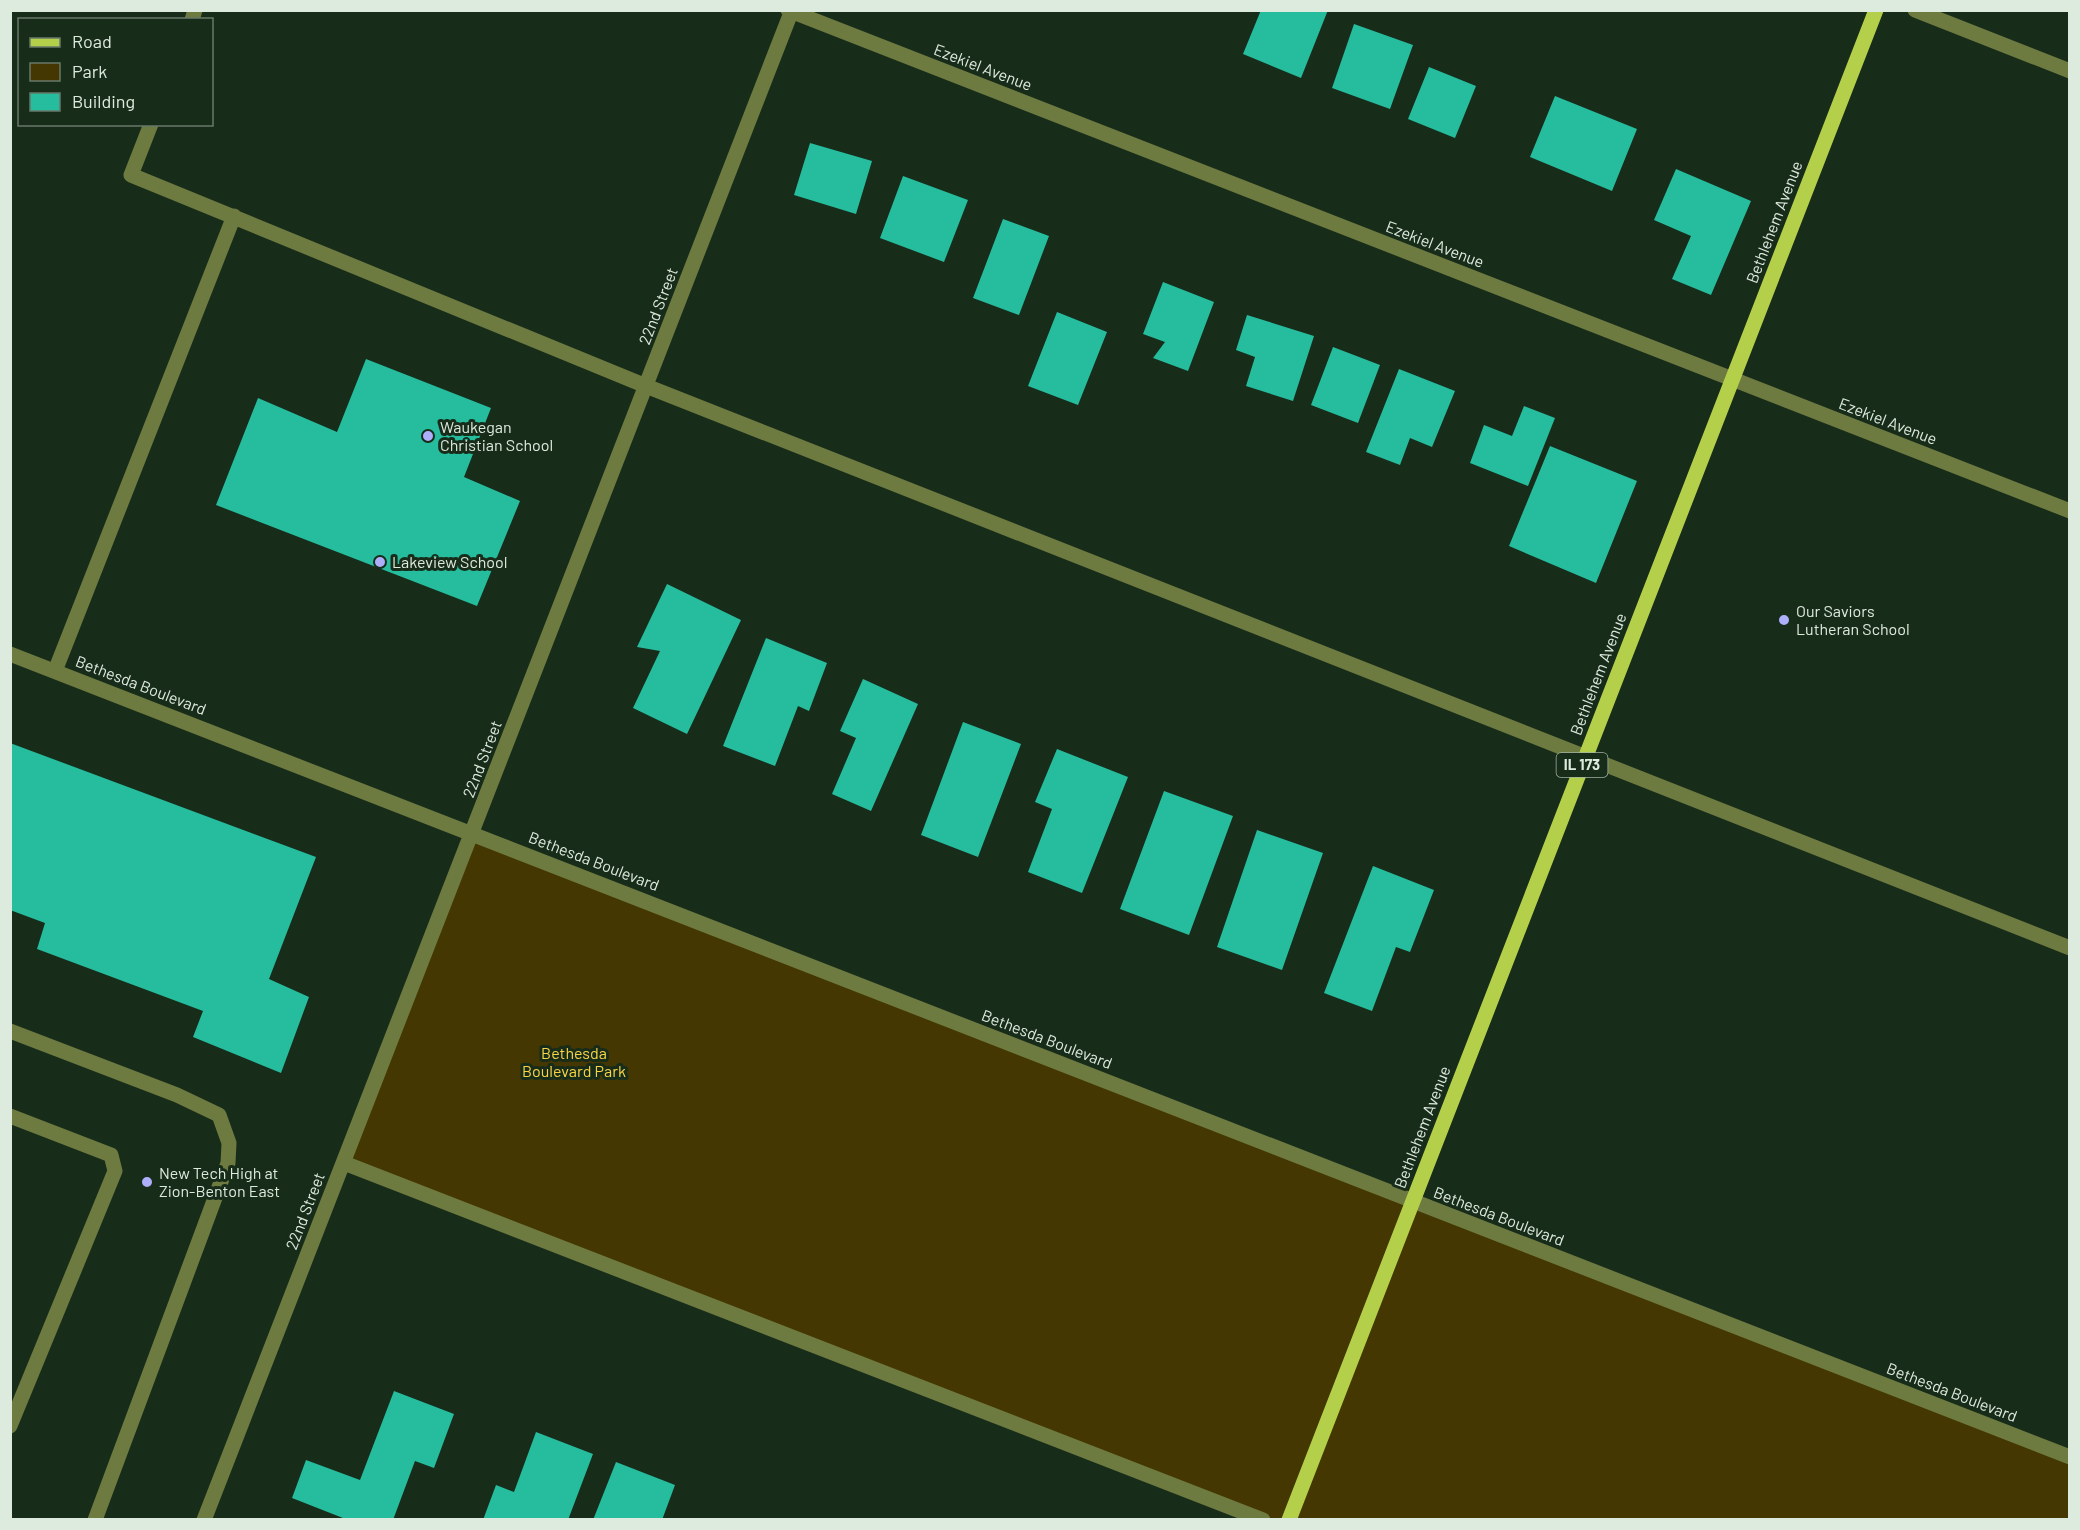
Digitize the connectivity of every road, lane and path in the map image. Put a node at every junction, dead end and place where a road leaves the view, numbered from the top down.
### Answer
1 (1876, 10) edge
2 (1916, 10) edge
3 (791, 11) edge
4 (2070, 71) edge
5 (150, 126) edge
6 (234, 216) junction
7 (1732, 379) junction
8 (646, 386) junction
9 (2070, 511) edge
10 (10, 654) edge
11 (54, 671) junction
12 (1585, 757) junction
13 (472, 833) junction
14 (2070, 948) edge
15 (10, 1031) edge
16 (10, 1116) edge
17 (344, 1162) junction
18 (1413, 1201) junction
19 (10, 1426) edge
20 (2070, 1457) edge
21 (94, 1520) edge
22 (204, 1520) edge
23 (1263, 1520) edge
24 (1289, 1520) edge

1 - 7 main road, Bethlehem Avenue / IL 173
2 - 4 street
3 - 7 street, Ezekiel Avenue
3 - 8 street, 22nd Street
5 - 6 street
6 - 8 street
6 - 11 street
7 - 9 street, Ezekiel Avenue
7 - 12 main road, Bethlehem Avenue / IL 173
8 - 12 street
8 - 13 street, 22nd Street
10 - 11 street, Bethesda Boulevard
11 - 13 street, Bethesda Boulevard
12 - 14 street
12 - 18 main road, Bethlehem Avenue / IL 173
13 - 17 street, 22nd Street
13 - 18 street, Bethesda Boulevard
15 - 21 street
16 - 19 street
17 - 22 street, 22nd Street
17 - 23 street
18 - 20 street, Bethesda Boulevard
18 - 24 main road, Bethlehem Avenue / IL 173

